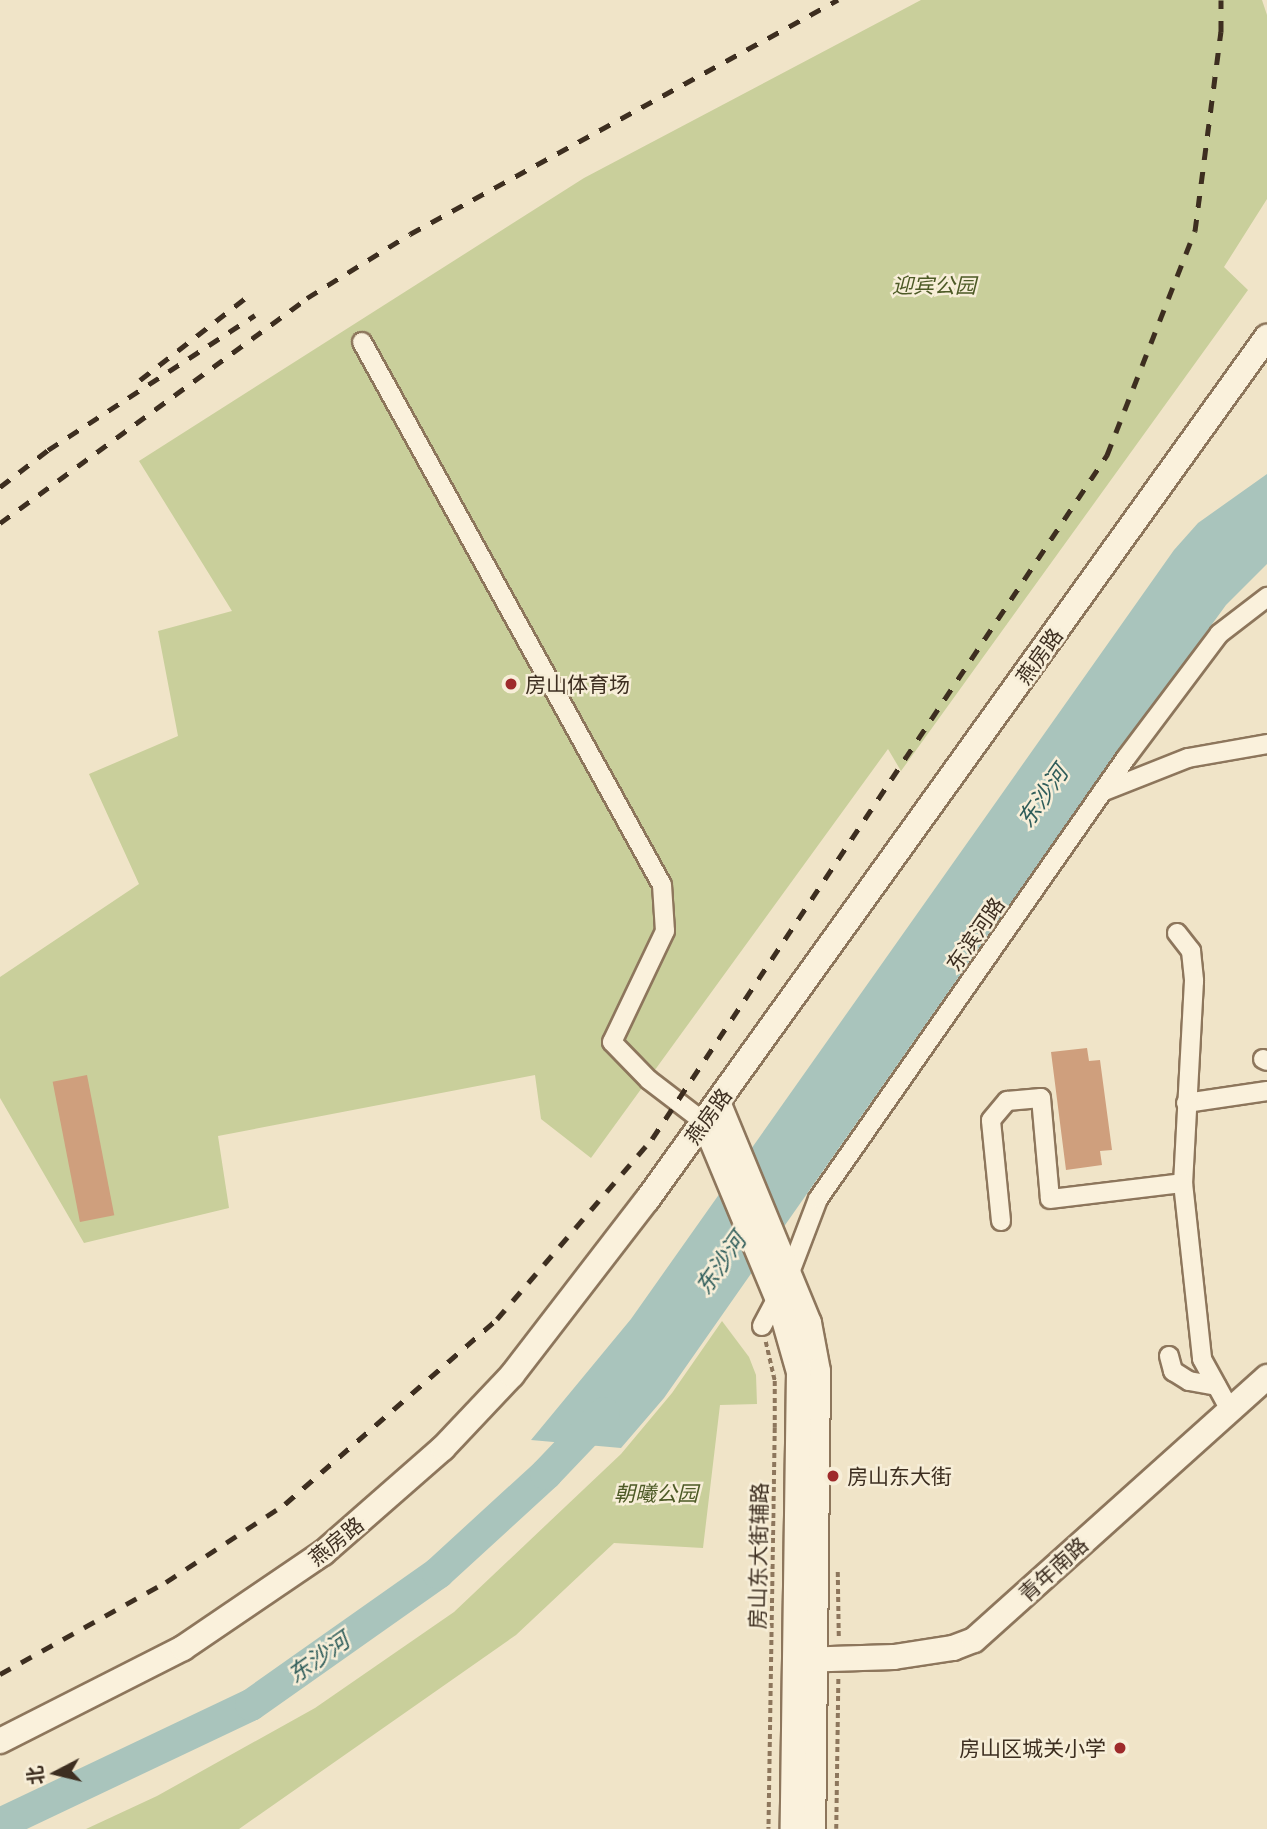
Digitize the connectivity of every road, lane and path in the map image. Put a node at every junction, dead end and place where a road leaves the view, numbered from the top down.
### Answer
1 (1267, 337) edge
2 (362, 342) dead end
3 (1267, 597) edge
4 (1267, 744) edge
5 (1102, 792) junction
6 (1177, 933) dead end
7 (1267, 1091) edge
8 (1186, 1103) junction
9 (710, 1112) junction
10 (1183, 1183) junction
11 (1001, 1221) dead end
12 (778, 1265) junction
13 (777, 1298) junction
14 (762, 1326) joint
15 (1169, 1356) dead end
16 (1267, 1377) edge
17 (1217, 1386) junction
18 (1230, 1410) junction
19 (805, 1660) junction
20 (0, 1741) edge
21 (769, 1829) edge
22 (793, 1829) edge
23 (813, 1829) edge

1 - 9 main road, 燕房路
2 - 9 street
3 - 5 street, 东滨河路
4 - 5 street
5 - 12 street, 东滨河路
6 - 8 street
7 - 8 street
8 - 10 street
9 - 12 main road
9 - 20 main road, 燕房路
10 - 11 street
10 - 17 street
12 - 13 main road
12 - 19 main road
13 - 14 street
13 - 19 main road
14 - 21 path, 房山东大街辅路
15 - 17 street
16 - 18 main road, 青年南路
17 - 18 street
18 - 19 main road, 青年南路
19 - 22 main road
19 - 23 main road

